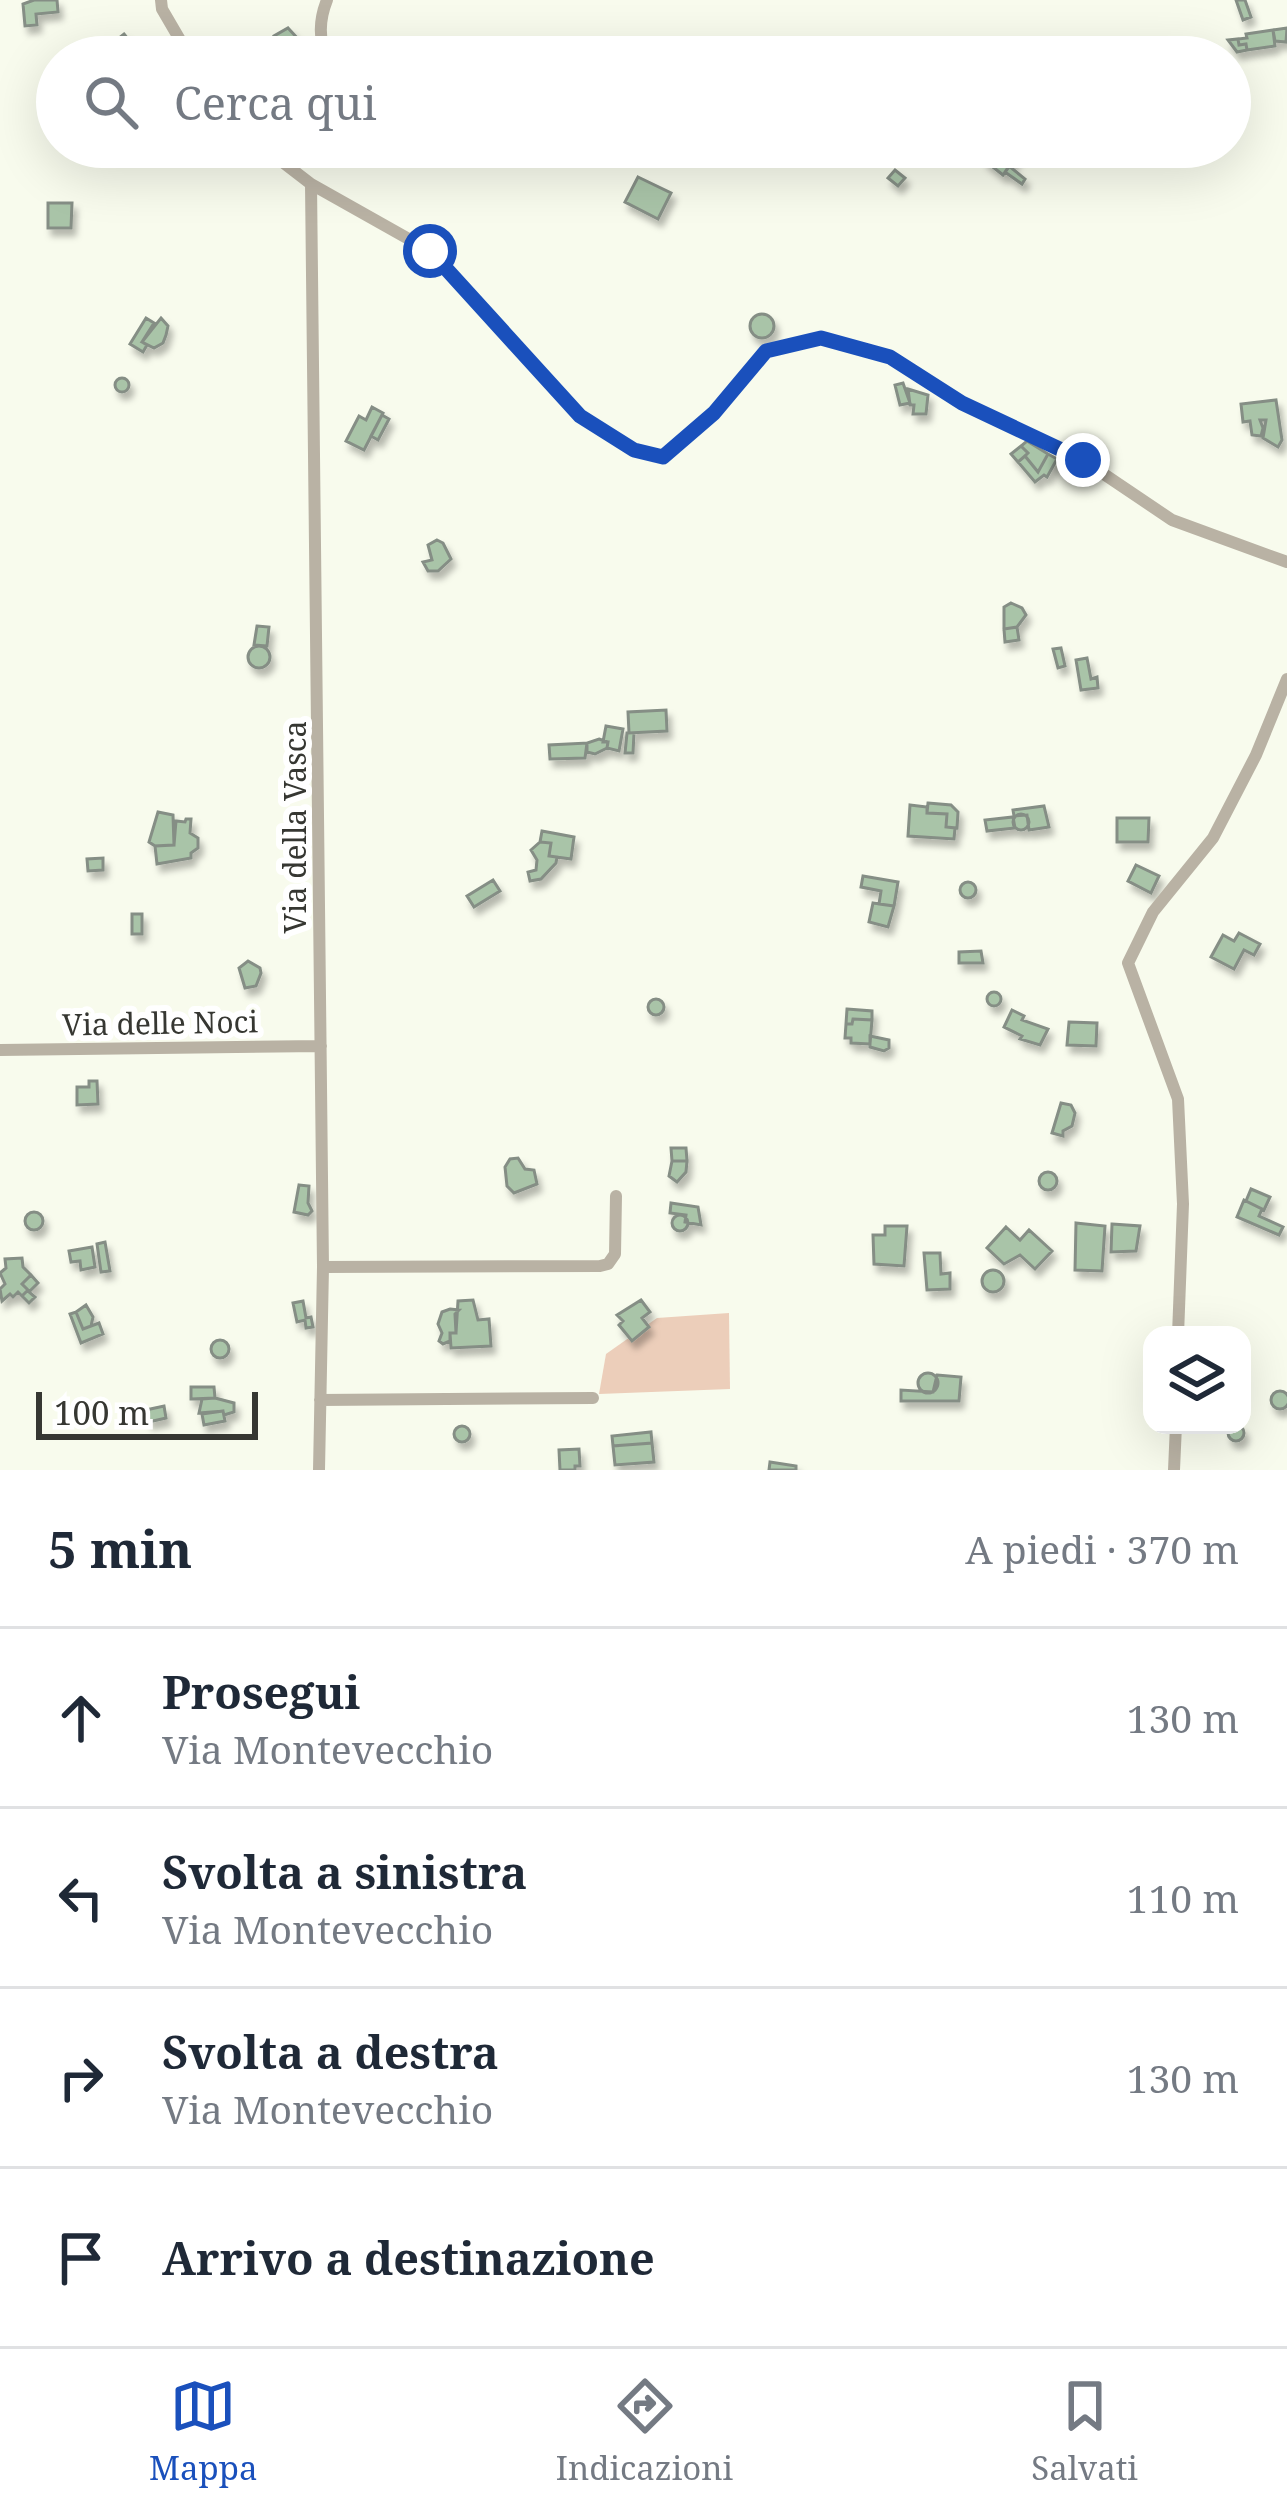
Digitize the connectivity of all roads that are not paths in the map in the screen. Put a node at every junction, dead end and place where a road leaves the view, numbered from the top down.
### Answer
1 (161, 0) edge
2 (327, 0) edge
3 (178, 36) edge
4 (321, 36) edge
5 (291, 168) edge
6 (311, 184) junction
7 (1287, 562) edge
8 (1287, 679) edge
9 (321, 1046) junction
10 (0, 1050) edge
11 (616, 1196) dead end
12 (323, 1267) junction
13 (1178, 1326) edge
14 (593, 1398) dead end
15 (320, 1400) junction
16 (1176, 1434) edge
17 (319, 1470) edge
18 (1174, 1470) edge

1 - 3 street
2 - 4 street
5 - 6 street
6 - 7 street
6 - 9 street, Via della Vasca
8 - 13 street
9 - 10 street, Via delle Noci
9 - 12 street, Via della Vasca
11 - 12 street
12 - 15 street, Via della Vasca
14 - 15 street
15 - 17 street, Via della Vasca
16 - 18 street

